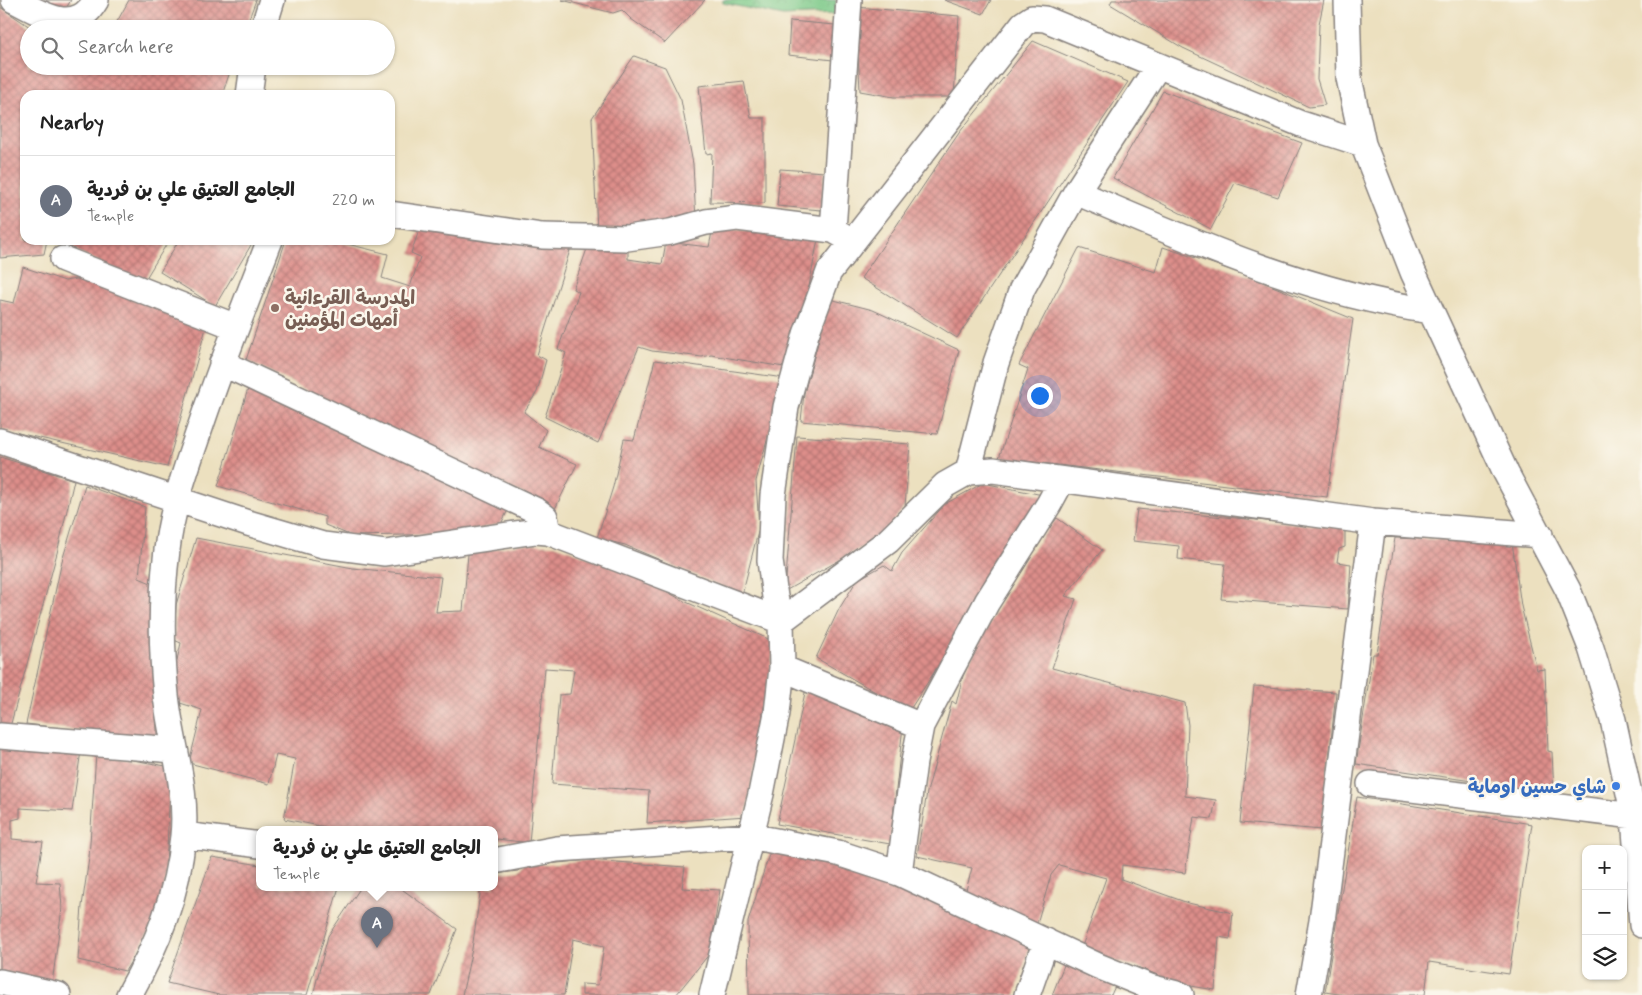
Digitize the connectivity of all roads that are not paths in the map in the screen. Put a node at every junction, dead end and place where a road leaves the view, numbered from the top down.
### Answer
1 (14, 0) edge
2 (96, 0) edge
3 (272, 0) edge
4 (849, 0) edge
5 (1347, 0) edge
6 (266, 20) edge
7 (1158, 66) junction
8 (252, 75) edge
9 (250, 90) edge
10 (1363, 144) junction
11 (1076, 192) junction
12 (395, 215) edge
13 (843, 235) junction
14 (268, 245) edge
15 (63, 259) dead end
16 (1431, 311) junction
17 (236, 327) junction
18 (222, 363) junction
19 (0, 441) edge
20 (968, 472) junction
21 (1062, 480) junction
22 (176, 499) junction
23 (1373, 522) junction
24 (548, 532) junction
25 (1540, 535) junction
26 (781, 622) junction
27 (782, 668) junction
28 (922, 726) junction
29 (0, 736) edge
30 (174, 750) junction
31 (1370, 784) dead end
32 (1638, 815) edge
33 (184, 835) junction
34 (750, 836) junction
35 (256, 844) edge
36 (498, 860) edge
37 (899, 873) junction
38 (1642, 925) edge
39 (1046, 941) junction
40 (0, 982) edge
41 (58, 995) edge
42 (129, 995) edge
43 (712, 995) edge
44 (1027, 995) edge
45 (1181, 995) edge
46 (1309, 995) edge

1 - 2 street
3 - 6 street
4 - 13 street
5 - 10 street
7 - 10 street
7 - 11 street
7 - 13 street
8 - 9 street
10 - 16 street
11 - 16 street
11 - 20 street
12 - 13 street
13 - 26 street
14 - 17 street
15 - 17 street
16 - 25 street
17 - 18 street
18 - 22 street
18 - 24 street
19 - 22 street
20 - 21 street
20 - 26 street
21 - 23 street
21 - 28 street
22 - 24 street
22 - 30 street
23 - 25 street
23 - 46 street
24 - 26 street
25 - 32 street
26 - 27 street
27 - 28 street
27 - 34 street
28 - 37 street
29 - 30 street
30 - 33 street
31 - 32 street
32 - 38 street
33 - 35 street
33 - 42 street
34 - 36 street
34 - 37 street
34 - 43 street
37 - 39 street
39 - 44 street
39 - 45 street
40 - 41 street

